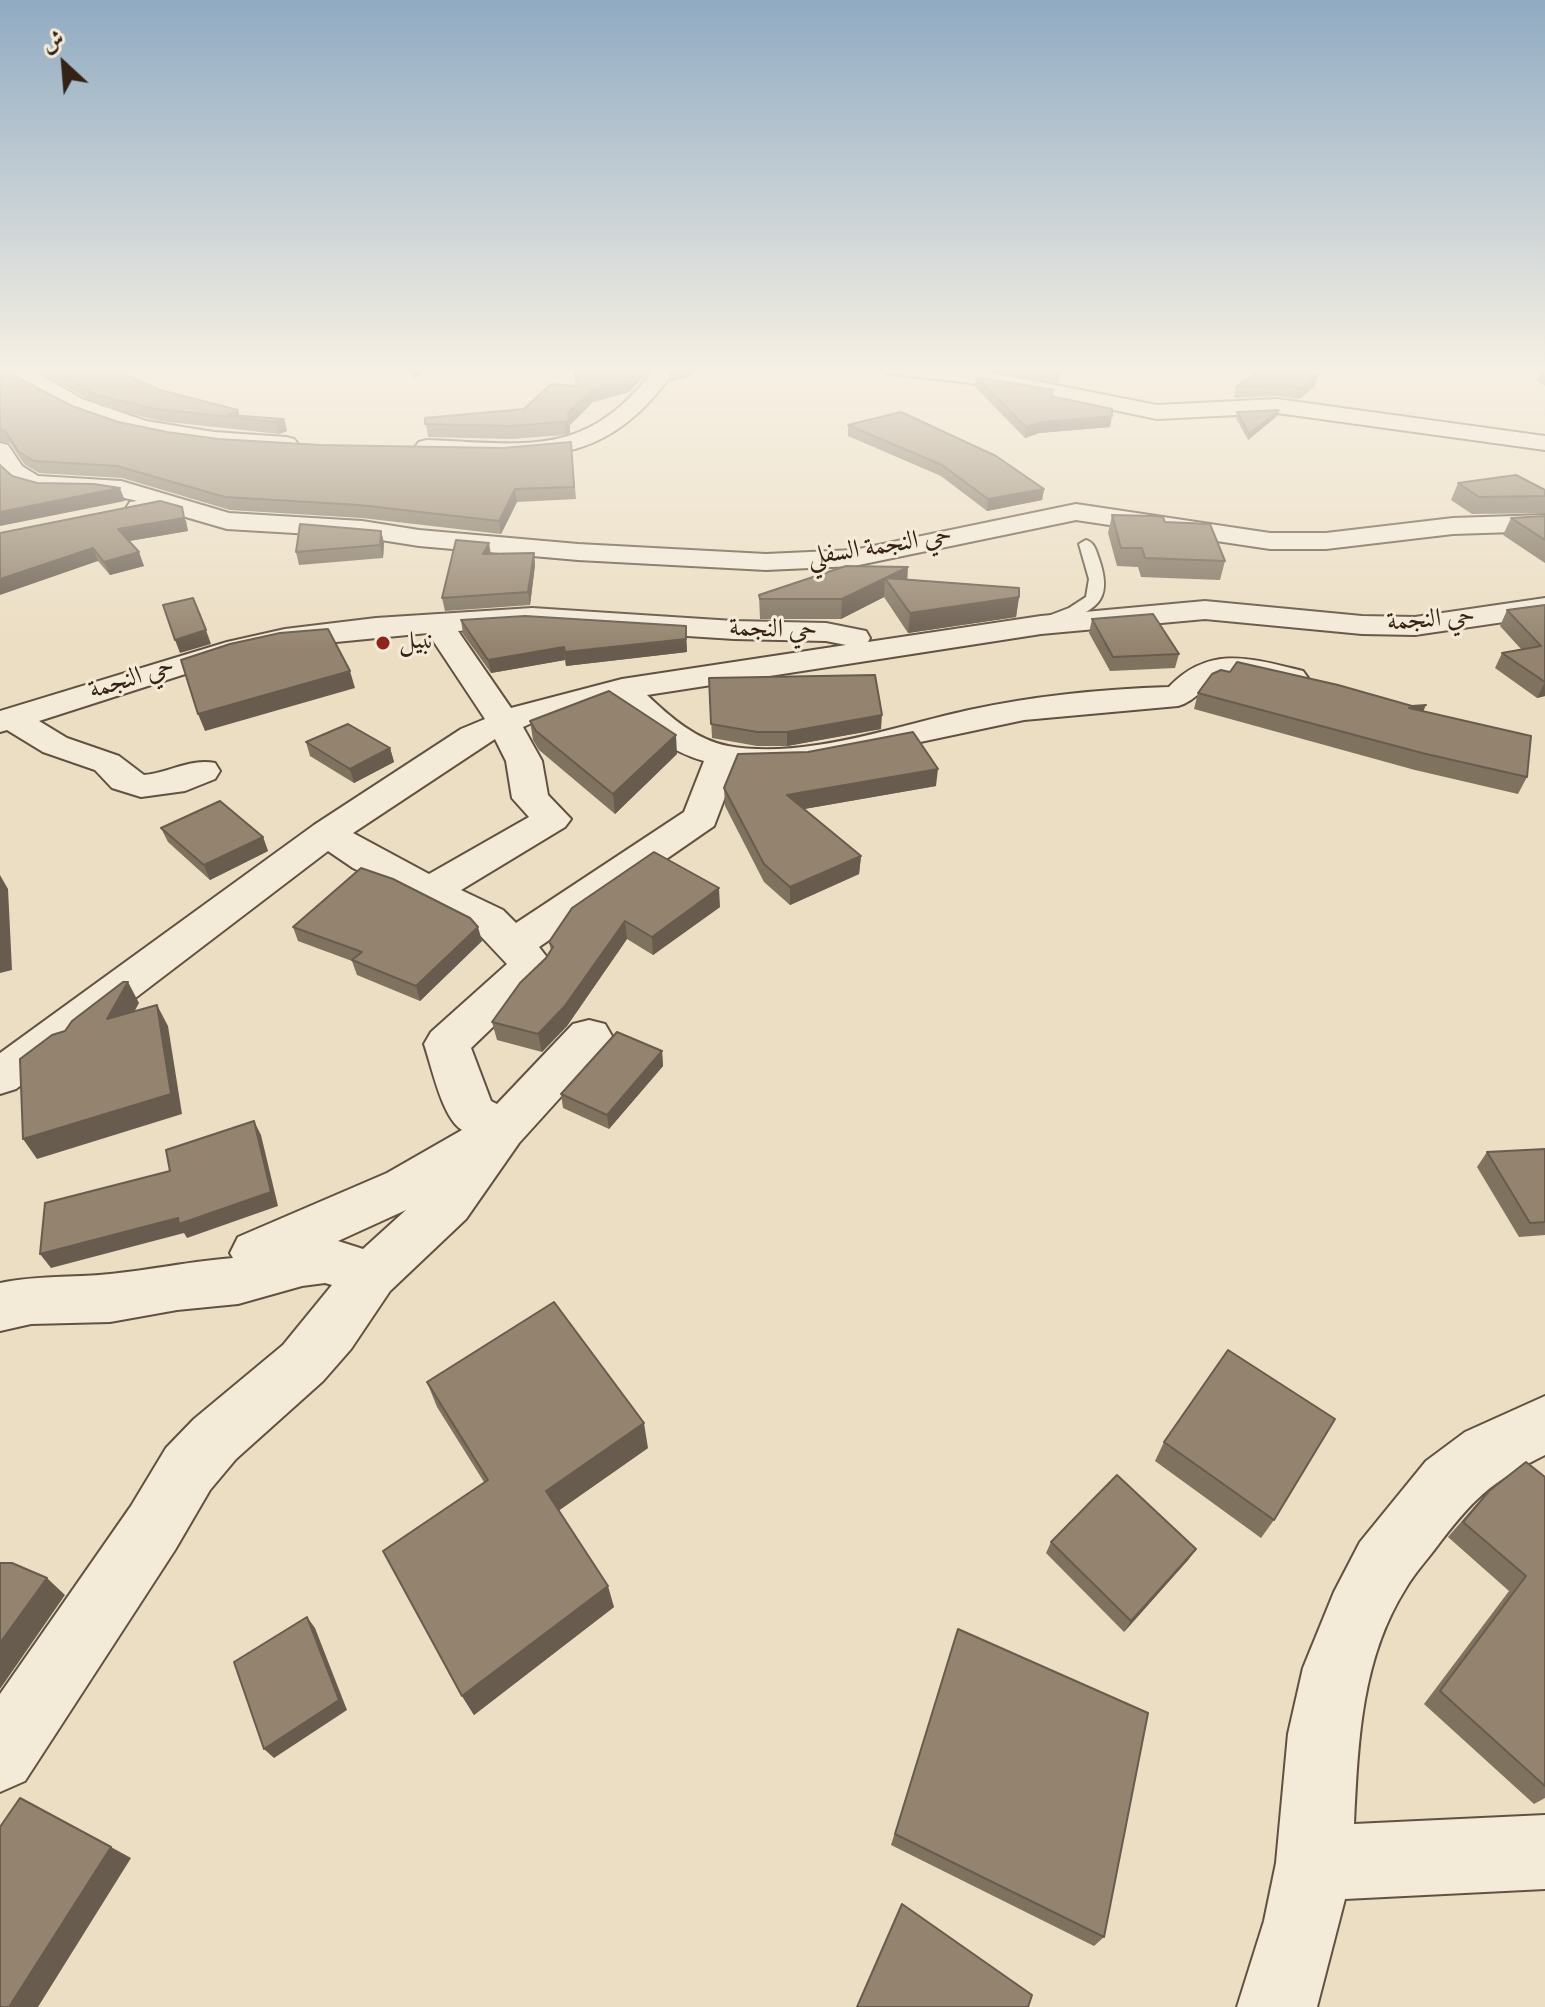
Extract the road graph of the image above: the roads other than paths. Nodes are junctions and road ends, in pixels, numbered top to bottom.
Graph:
1 (6, 461) edge
2 (29, 480) junction
3 (0, 490) edge
4 (166, 503) junction
5 (110, 514) edge
6 (1545, 523) edge
7 (1086, 544) dead end
8 (1545, 607) edge
9 (437, 623) junction
10 (1041, 625) junction
11 (865, 652) junction
12 (1318, 684) edge
13 (622, 689) junction
14 (5, 720) edge
15 (503, 721) junction
16 (723, 756) junction
17 (202, 771) dead end
18 (327, 833) junction
19 (430, 891) junction
20 (513, 945) junction
21 (589, 1036) dead end
22 (0, 1077) edge
23 (502, 1130) junction
24 (371, 1275) junction
25 (177, 1286) junction
26 (0, 1307) edge
27 (1545, 1424) edge
28 (0, 1756) edge
29 (1545, 1852) edge
30 (1314, 1863) junction
31 (1277, 2007) edge

1 - 2 street
2 - 3 street
2 - 4 street, حي النجمة السفلي
4 - 5 street
4 - 6 street, حي النجمة السفلي
7 - 10 lane
8 - 10 street, حي النجمة
9 - 11 street, حي النجمة
9 - 14 street, حي النجمة
9 - 15 street
10 - 11 street, حي النجمة
11 - 13 street
12 - 16 street
13 - 15 street
13 - 16 street
14 - 17 street
15 - 18 street
15 - 19 street
16 - 20 street
18 - 19 street
18 - 22 street
19 - 20 street
20 - 23 street
21 - 23 street
23 - 24 street
23 - 25 street
24 - 25 street
24 - 28 street
25 - 26 street
27 - 30 street
29 - 30 street
30 - 31 street

